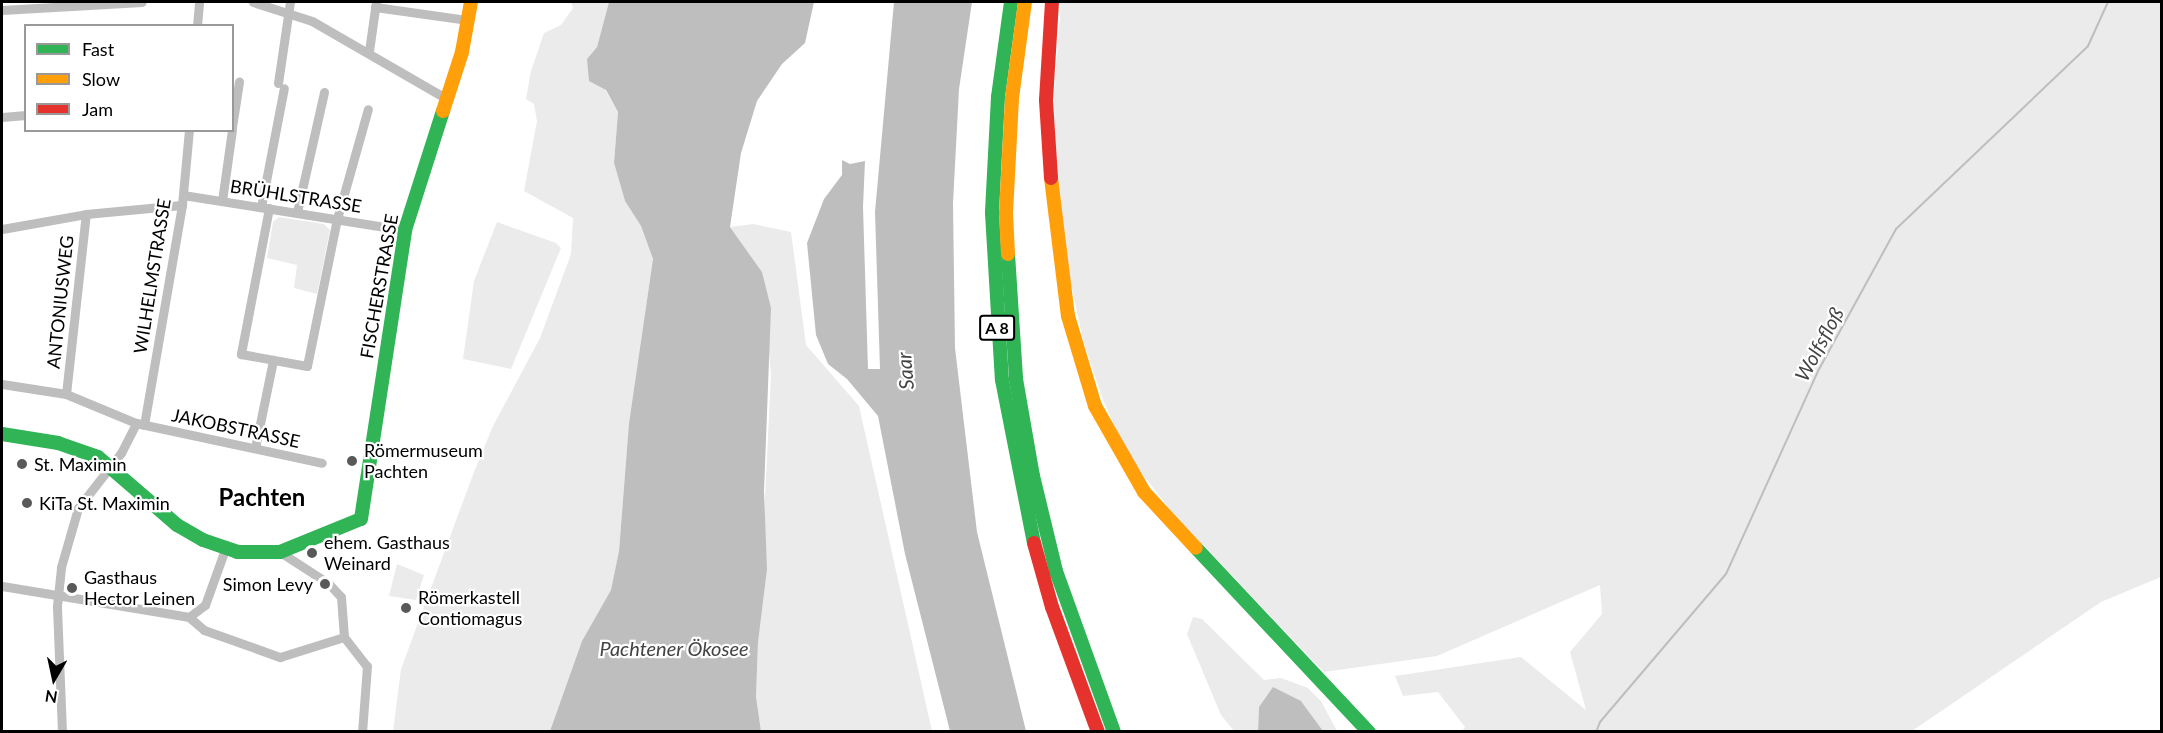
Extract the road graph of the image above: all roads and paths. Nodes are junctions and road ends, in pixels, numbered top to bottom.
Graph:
1 (142, 2) edge
2 (199, 2) edge
3 (253, 2) edge
4 (471, 2) edge
5 (1011, 2) edge
6 (1025, 2) edge
7 (1052, 2) edge
8 (71, 4) edge
9 (375, 4) edge
10 (290, 6) edge
11 (2, 10) edge
12 (468, 20) junction
13 (197, 24) edge
14 (369, 51) junction
15 (239, 82) dead end
16 (324, 92) dead end
17 (447, 99) junction
18 (368, 109) dead end
19 (24, 115) edge
20 (234, 116) edge
21 (2, 117) edge
22 (189, 132) edge
23 (232, 132) edge
24 (182, 200) junction
25 (222, 201) junction
26 (265, 207) junction
27 (297, 212) junction
28 (86, 214) junction
29 (337, 219) junction
30 (2, 229) edge
31 (405, 230) junction
32 (273, 360) junction
33 (2, 384) edge
34 (66, 394) junction
35 (140, 424) junction
36 (2, 434) edge
37 (255, 448) junction
38 (322, 463) dead end
39 (110, 467) junction
40 (225, 549) junction
41 (280, 552) junction
42 (2, 586) edge
43 (57, 595) junction
44 (189, 617) junction
45 (344, 637) junction
46 (1072, 644) junction
47 (62, 732) edge
48 (362, 732) edge
49 (1098, 732) edge
50 (1114, 732) edge
51 (1369, 732) edge

1 - 8 street
2 - 13 street
3 - 10 street
4 - 12 main road, FISCHERSTRASSE
5 - 46 main road, A 8
6 - 46 main road, A 8
7 - 51 main road
8 - 11 street
9 - 12 street
9 - 14 street
10 - 14 street
10 - 26 street
12 - 17 main road, FISCHERSTRASSE
14 - 17 street
15 - 20 street
16 - 27 street
17 - 31 main road, FISCHERSTRASSE
18 - 29 street
19 - 21 street
22 - 24 street, WILHELMSTRASSE
23 - 25 street
24 - 25 street, BRÜHLSTRASSE
24 - 28 street, BRÜHLSTRASSE
24 - 35 street, WILHELMSTRASSE
25 - 26 street, BRÜHLSTRASSE
26 - 27 street, BRÜHLSTRASSE
26 - 32 street
27 - 29 street, BRÜHLSTRASSE
28 - 30 street, BRÜHLSTRASSE
28 - 34 street, ANTONIUSWEG
29 - 31 street, BRÜHLSTRASSE
29 - 32 street
31 - 41 main road, FISCHERSTRASSE
32 - 37 street
33 - 34 street, JAKOBSTRASSE
34 - 35 street, JAKOBSTRASSE
35 - 37 street, JAKOBSTRASSE
35 - 39 street, WILHELMSTRASSE
36 - 39 main road
37 - 38 street, JAKOBSTRASSE
39 - 40 main road
39 - 43 street, WILHELMSTRASSE
40 - 41 main road
40 - 44 street
41 - 45 street
42 - 43 street
43 - 44 street
43 - 47 street, WILHELMSTRASSE
44 - 45 street
45 - 48 street
46 - 49 main road, A 8
46 - 50 main road, A 8

